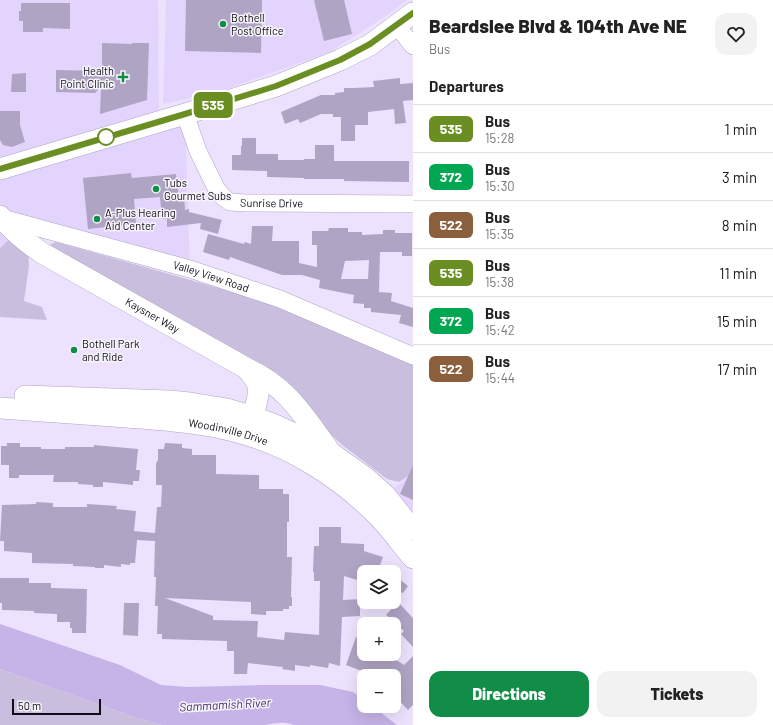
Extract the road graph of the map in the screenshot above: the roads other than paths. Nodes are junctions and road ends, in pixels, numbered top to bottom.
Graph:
1 (413, 13) edge
2 (397, 26) junction
3 (413, 46) edge
4 (185, 114) junction
5 (0, 169) edge
6 (413, 204) edge
7 (1, 217) edge
8 (413, 356) edge
9 (246, 368) junction
10 (0, 395) edge
11 (0, 408) edge
12 (251, 416) junction
13 (235, 431) junction
14 (331, 453) junction
15 (413, 530) edge
16 (413, 558) edge

1 - 2 main road
2 - 3 street
2 - 4 main road
4 - 5 main road
4 - 6 street, Sunrise Drive
7 - 8 street, Valley View Road
7 - 9 main road, Kaysner Way
9 - 12 main road, Kaysner Way
9 - 14 main road
10 - 12 main road, Woodinville Drive
11 - 13 main road, Woodinville Drive
12 - 13 main road, Kaysner Way
12 - 14 main road, Woodinville Drive
13 - 16 main road, Woodinville Drive
14 - 15 main road, Woodinville Drive

